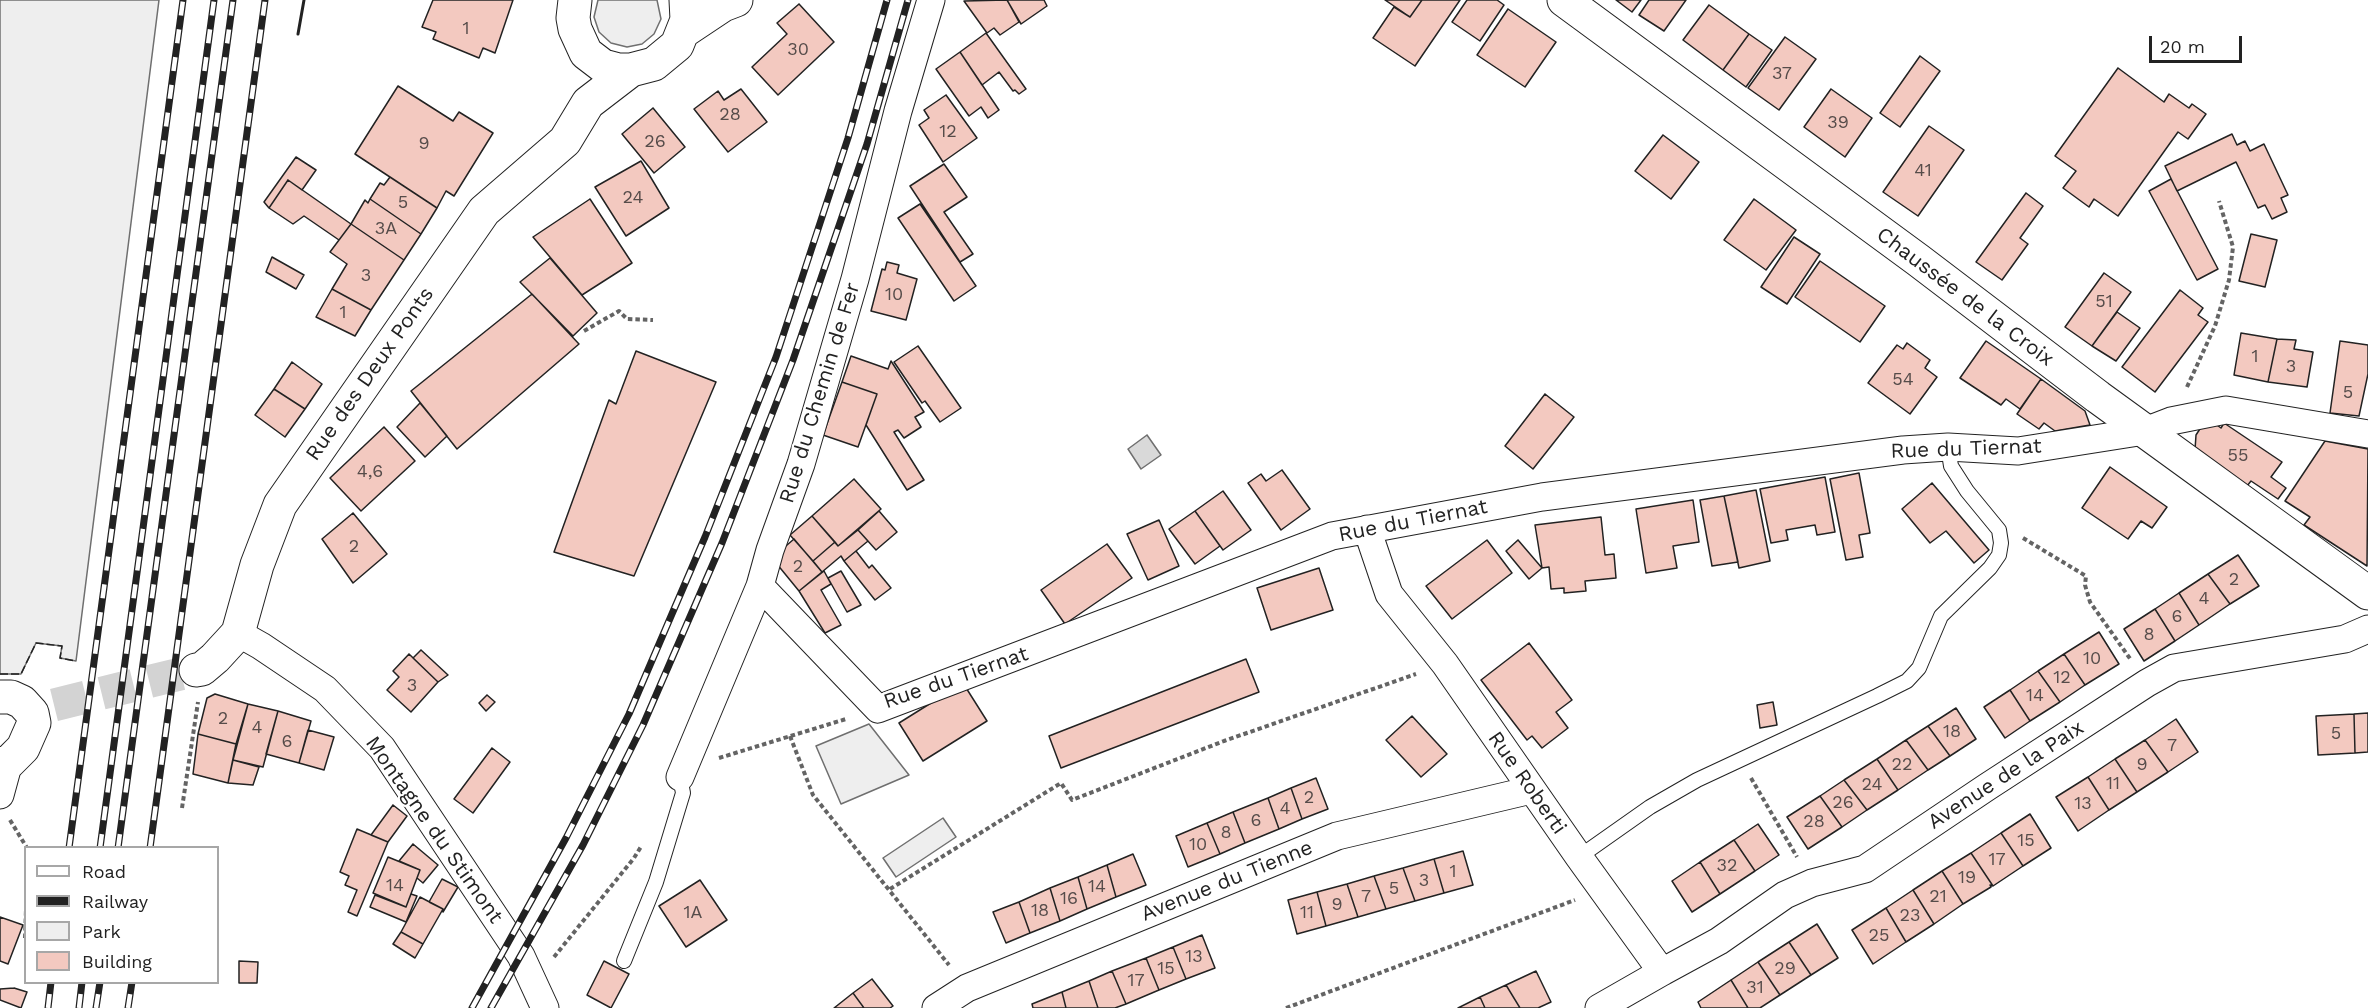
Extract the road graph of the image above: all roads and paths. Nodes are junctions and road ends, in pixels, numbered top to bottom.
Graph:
1 (575, 0) edge
2 (931, 0) edge
3 (1564, 0) edge
4 (722, 2) edge
5 (685, 16) edge
6 (586, 53) junction
7 (631, 70) junction
8 (588, 103) junction
9 (2219, 201) dead end
10 (653, 320) dead end
11 (584, 331) dead end
12 (2158, 426) junction
13 (2368, 434) edge
14 (1947, 447) junction
15 (1367, 529) junction
16 (1999, 530) junction
17 (760, 586) junction
18 (2368, 593) edge
19 (2368, 629) edge
20 (238, 633) junction
21 (1445, 664) junction
22 (199, 669) joint
23 (2147, 683) junction
24 (27, 708) edge
25 (878, 709) junction
26 (790, 736) junction
27 (1740, 760) junction
28 (5, 763) edge
29 (682, 773) junction
30 (1531, 790) junction
31 (3, 804) edge
32 (182, 808) dead end
33 (645, 840) dead end
34 (26, 846) edge
35 (1579, 857) junction
36 (1812, 883) junction
37 (890, 889) junction
38 (1603, 889) junction
39 (624, 961) dead end
40 (1662, 972) junction
41 (967, 988) junction
42 (540, 998) edge
43 (1603, 1007) edge
44 (936, 1008) edge
45 (1286, 1008) edge

1 - 6 main road
2 - 17 street, Rue du Chemin de Fer
3 - 12 main road, Chaussée de la Croix
4 - 5 main road, Rue des Deux Ponts
5 - 7 main road, Rue des Deux Ponts
6 - 7 main road, Rue des Deux Ponts
6 - 8 main road
7 - 8 main road, Rue des Deux Ponts
8 - 20 main road, Rue des Deux Ponts
9 - 12 path
10 - 11 path
12 - 13 street, Rue du Tiernat
12 - 14 street, Rue du Tiernat
12 - 18 main road, Chaussée de la Croix
14 - 15 street, Rue du Tiernat
14 - 16 lane
15 - 21 street, Rue Roberti
15 - 25 street, Rue du Tiernat
16 - 23 path
16 - 27 lane
17 - 25 street, Rue du Tiernat
17 - 29 street, Rue du Chemin de Fer
19 - 23 street, Avenue de la Paix
20 - 22 main road, Rue des Deux Ponts
20 - 42 street, Montagne du Stimont
21 - 30 street, Rue Roberti
21 - 37 path
22 - 32 path
23 - 36 street, Avenue de la Paix
24 - 28 main road
25 - 26 path
26 - 29 path
26 - 37 path
27 - 35 lane
27 - 36 path
28 - 31 street
29 - 39 lane
30 - 35 street, Rue Roberti
30 - 41 street, Avenue du Tienne
31 - 34 path
33 - 42 path
35 - 38 street, Rue Roberti
36 - 40 street, Avenue de la Paix
37 - 41 path
38 - 40 street, Rue Roberti
38 - 45 path
40 - 43 street
41 - 44 street, Avenue du Tienne

